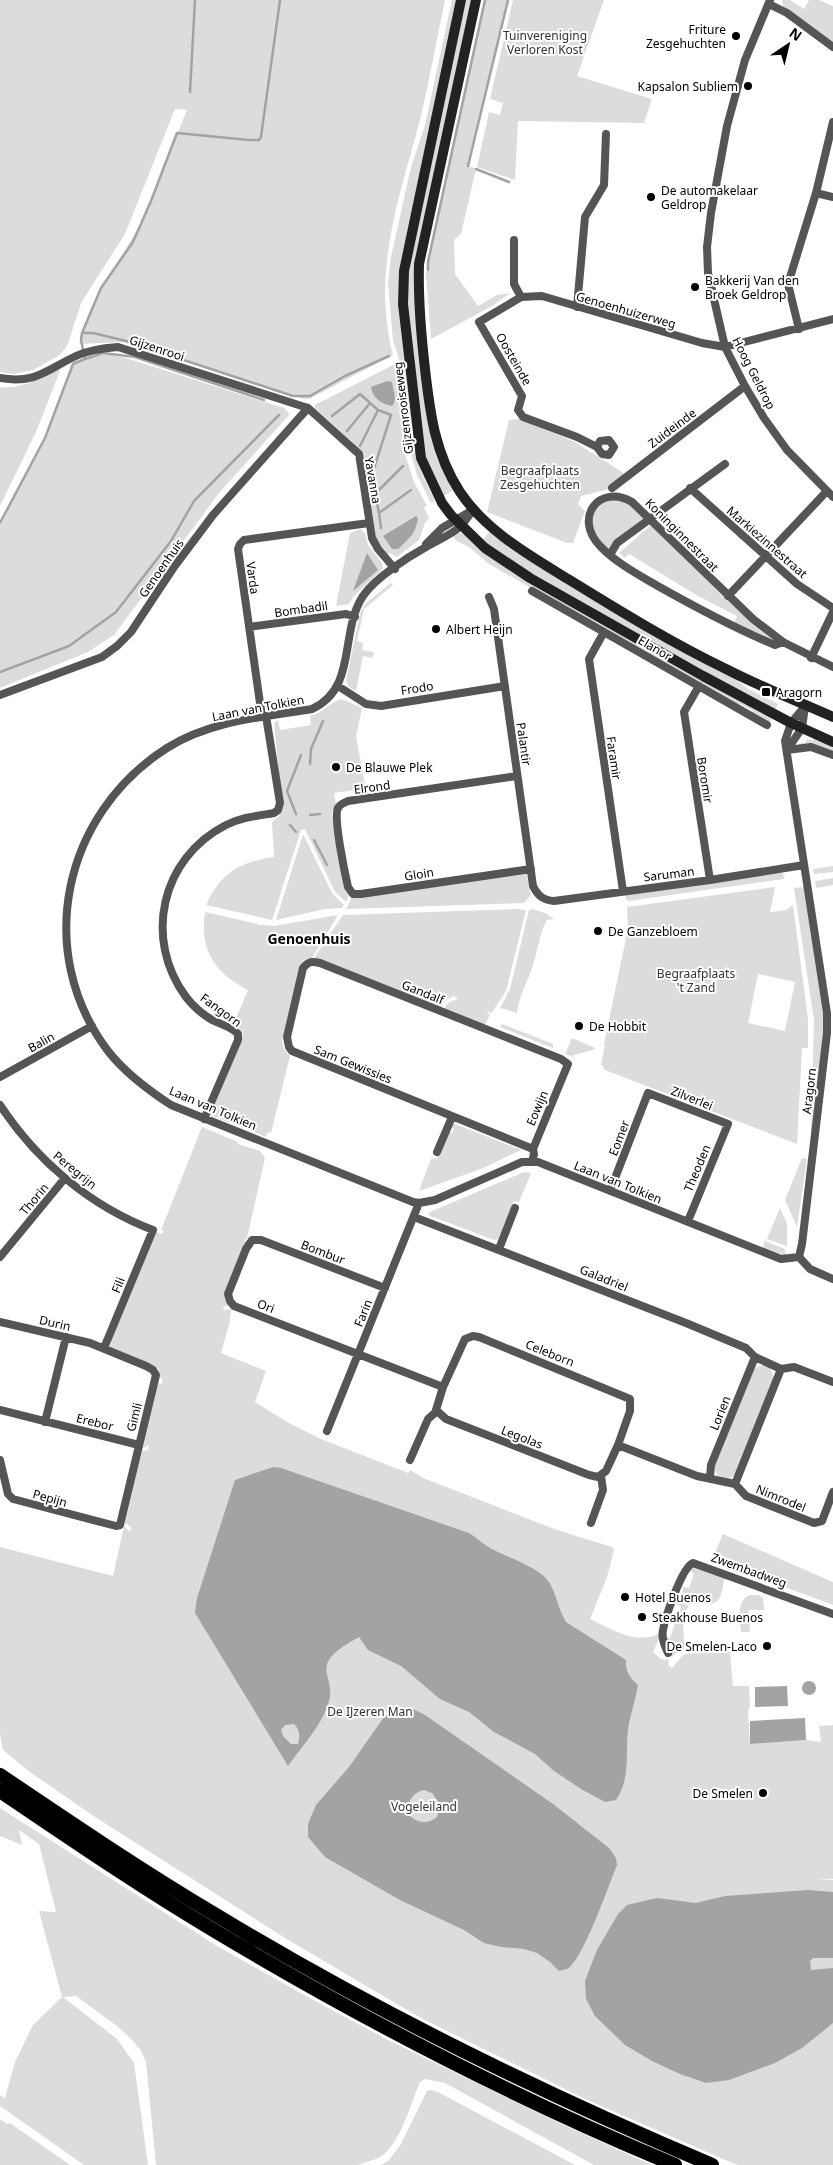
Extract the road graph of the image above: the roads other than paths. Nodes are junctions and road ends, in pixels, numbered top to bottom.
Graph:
1 (461, 0) edge
2 (476, 0) edge
3 (769, 2) edge
4 (833, 47) edge
5 (833, 122) edge
6 (606, 134) dead end
7 (816, 193) junction
8 (833, 197) edge
9 (514, 240) dead end
10 (521, 297) junction
11 (576, 307) junction
12 (833, 319) edge
13 (799, 329) junction
14 (725, 347) junction
15 (0, 378) edge
16 (745, 386) junction
17 (308, 408) junction
18 (597, 447) dead end
19 (725, 464) dead end
20 (612, 488) dead end
21 (690, 488) junction
22 (830, 494) edge
23 (474, 509) junction
24 (650, 519) junction
25 (458, 522) junction
26 (369, 523) junction
27 (610, 555) junction
28 (764, 556) junction
29 (395, 568) junction
30 (532, 591) dead end
31 (728, 596) junction
32 (489, 597) dead end
33 (833, 608) edge
34 (833, 612) edge
35 (355, 616) junction
36 (249, 627) junction
37 (604, 632) junction
38 (783, 642) junction
39 (811, 658) junction
40 (833, 667) edge
41 (338, 686) junction
42 (504, 686) junction
43 (699, 686) junction
44 (0, 695) edge
45 (805, 706) junction
46 (264, 717) junction
47 (833, 717) edge
48 (791, 723) junction
49 (767, 726) dead end
50 (802, 728) junction
51 (833, 742) edge
52 (787, 750) junction
53 (833, 755) edge
54 (517, 776) junction
55 (342, 854) joint
56 (804, 865) junction
57 (531, 869) junction
58 (710, 880) junction
59 (623, 891) junction
60 (537, 895) joint
61 (295, 1003) joint
62 (92, 1026) junction
63 (830, 1033) edge
64 (568, 1064) joint
65 (0, 1077) edge
66 (648, 1092) joint
67 (0, 1105) edge
68 (452, 1117) junction
69 (204, 1119) junction
70 (728, 1124) joint
71 (533, 1149) junction
72 (437, 1152) dead end
73 (532, 1162) junction
74 (66, 1178) junction
75 (610, 1191) junction
76 (419, 1203) junction
77 (515, 1208) dead end
78 (414, 1217) junction
79 (688, 1221) junction
80 (153, 1230) joint
81 (252, 1240) joint
82 (499, 1249) junction
83 (799, 1257) junction
84 (0, 1258) edge
85 (833, 1279) edge
86 (385, 1288) junction
87 (0, 1322) edge
88 (66, 1337) junction
89 (104, 1348) junction
90 (358, 1354) junction
91 (755, 1357) junction
92 (781, 1369) junction
93 (833, 1382) edge
94 (443, 1387) junction
95 (0, 1410) edge
96 (437, 1411) junction
97 (45, 1422) junction
98 (327, 1431) dead end
99 (139, 1445) junction
100 (618, 1445) junction
101 (0, 1460) edge
102 (410, 1460) dead end
103 (601, 1476) junction
104 (710, 1477) junction
105 (735, 1484) junction
106 (833, 1492) edge
107 (122, 1523) joint
108 (591, 1523) dead end
109 (833, 1614) edge
110 (668, 1653) dead end
111 (0, 1775) edge
112 (0, 1791) edge
113 (675, 2165) edge
114 (712, 2165) edge

1 - 25 main road, Gijzenrooiseweg
2 - 23 main road
3 - 4 street
3 - 14 street, Hoog Geldrop
5 - 7 street
6 - 11 street
7 - 8 street
7 - 13 street
9 - 10 street
10 - 11 street, Genoenhuizerweg
10 - 18 street, Oosteinde
11 - 14 street, Genoenhuizerweg
12 - 13 street
13 - 14 street
14 - 16 street, Hoog Geldrop
15 - 17 street, Gijzenrooi
16 - 20 street, Zuideinde
16 - 22 street, Hoog Geldrop
17 - 26 street, Yavanna
17 - 44 street, Genoenhuis
19 - 21 street
21 - 24 street
21 - 28 street, Markiezinnestraat
22 - 28 street
23 - 25 street
23 - 45 main road
24 - 27 street
24 - 27 street, Koninginnestraat
24 - 31 street, Koninginnestraat
25 - 29 street
25 - 48 main road, Gijzenrooiseweg
26 - 29 street, Yavanna
26 - 36 street, Varda
27 - 38 street, Koninginnestraat
28 - 31 street
28 - 33 street, Markiezinnestraat
29 - 35 street
30 - 37 street, Elanor
31 - 38 street, Koninginnestraat
32 - 42 street, Palantir
34 - 39 street
35 - 36 street, Bombadil
35 - 41 street
36 - 46 street, Varda
37 - 43 street, Elanor
37 - 59 street, Faramir
38 - 39 street, Koninginnestraat
39 - 40 street, Koninginnestraat
41 - 42 street, Frodo
41 - 46 street, Laan van Tolkien
42 - 54 street, Palantir
43 - 49 street, Elanor
43 - 58 street, Boromir
45 - 47 main road
45 - 48 street, Aragorn
45 - 50 street
46 - 62 street, Laan van Tolkien
46 - 69 street, Fangorn
48 - 50 main road, Gijzenrooiseweg
48 - 52 street, Aragorn
50 - 51 main road, Gijzenrooiseweg
50 - 52 street
52 - 53 street
52 - 56 street, Aragorn
54 - 55 street, Elrond
54 - 57 street, Palantir
55 - 57 street, Gloin
56 - 58 street, Saruman
56 - 63 street, Aragorn
57 - 60 street, Palantir
58 - 59 street, Saruman
59 - 60 street, Saruman
61 - 64 street, Gandalf
61 - 68 street, Sam Gewissies
62 - 65 street, Balin
62 - 69 street, Laan van Tolkien
63 - 83 street, Aragorn
64 - 71 street, Eowijn
66 - 70 street, Zilverlei
66 - 75 street, Eomer
67 - 74 street, Peregrijn
68 - 71 street, Sam Gewissies
68 - 72 street
69 - 76 street, Laan van Tolkien
70 - 79 street, Theoden
71 - 73 street, Eowijn
73 - 75 street, Laan van Tolkien
73 - 76 street
74 - 80 street, Peregrijn
74 - 84 street, Thorin
75 - 79 street, Laan van Tolkien
76 - 78 street, Farin
77 - 82 street
78 - 82 street, Galadriel
78 - 86 street, Farin
79 - 83 street, Laan van Tolkien
80 - 89 street, Fili
81 - 86 street, Bombur
81 - 90 street, Ori
82 - 91 street, Galadriel
83 - 85 street
86 - 90 street, Farin
87 - 88 street, Durin
88 - 89 street, Durin
88 - 97 street
89 - 99 street, Gimli
90 - 94 street
90 - 98 street, Farin
91 - 92 street, Galadriel
91 - 104 street, Lorien
92 - 93 street, Galadriel
92 - 105 street
94 - 96 street
94 - 100 street, Celeborn
95 - 97 street, Erebor
96 - 102 street
96 - 103 street, Legolas
97 - 99 street, Erebor
99 - 107 street, Gimli
100 - 103 street
100 - 104 street
101 - 107 street, Pepijn
103 - 108 street
104 - 105 street
105 - 106 street, Nimrodel
109 - 110 street, Zwembadweg
111 - 114 highway
112 - 113 highway

